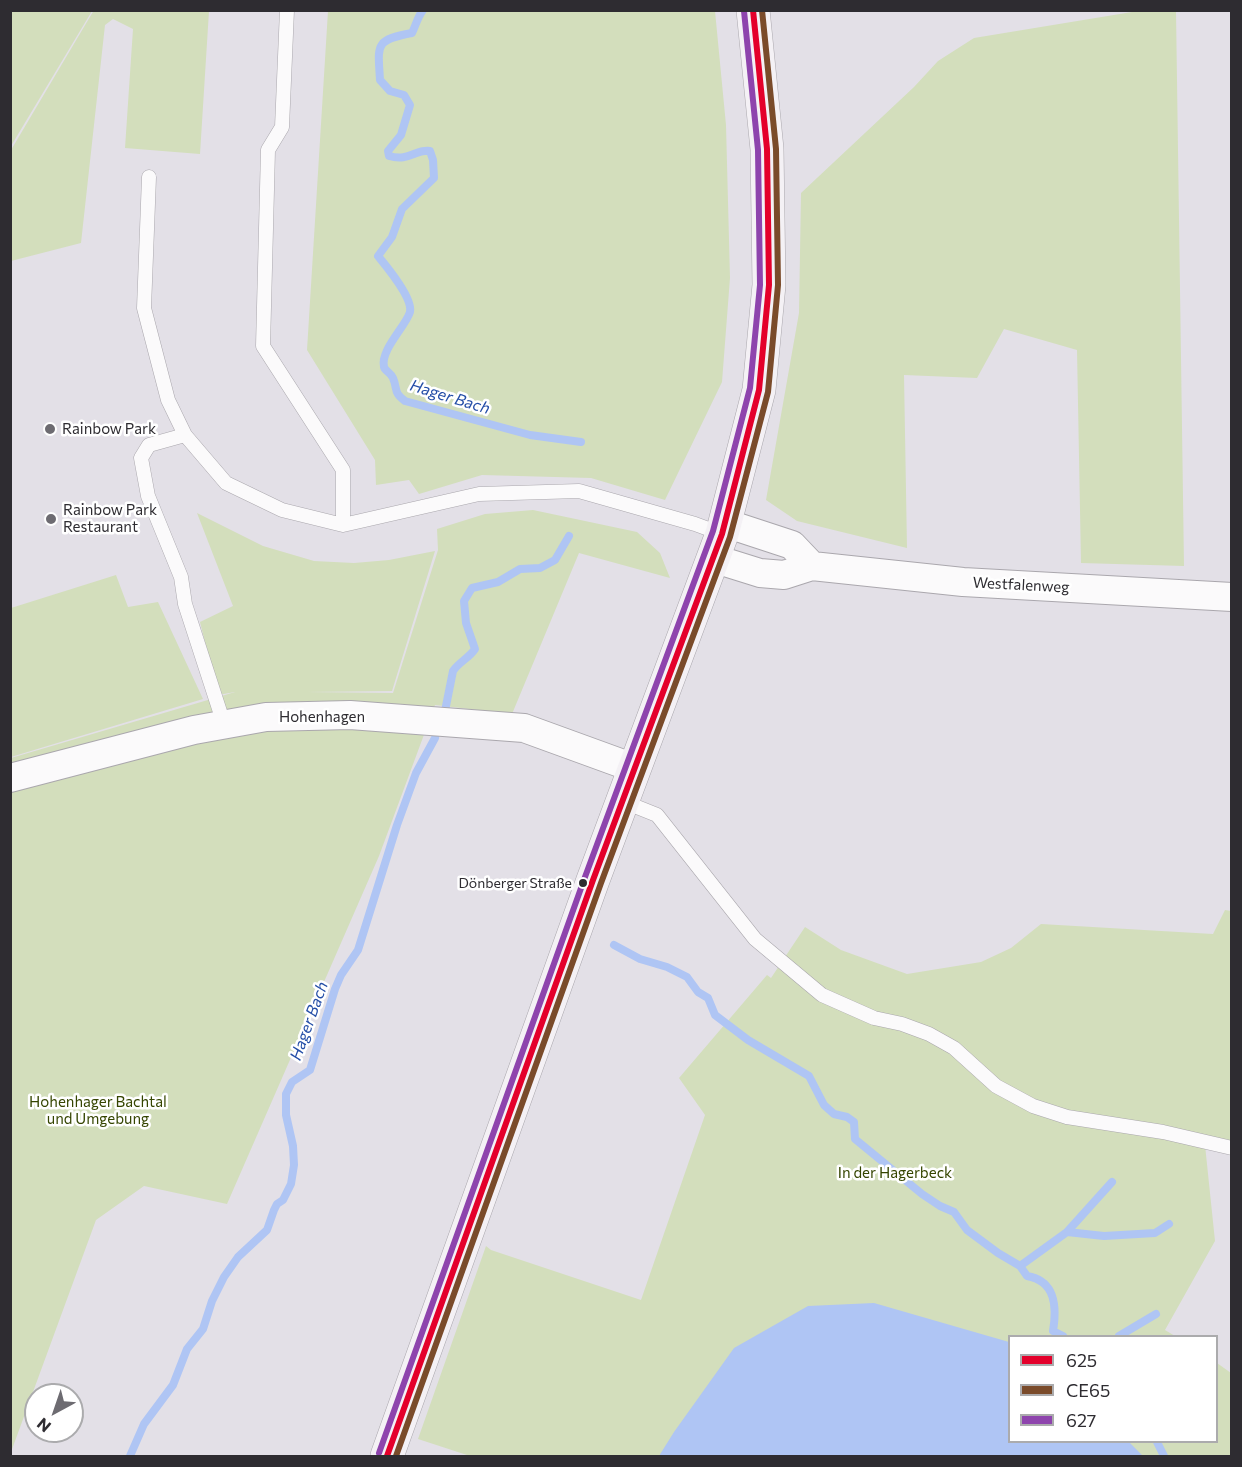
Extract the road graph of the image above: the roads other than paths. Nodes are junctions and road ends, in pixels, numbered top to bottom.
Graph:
1 (287, 10) edge
2 (753, 10) edge
3 (148, 177) dead end
4 (185, 435) junction
5 (343, 525) junction
6 (720, 538) junction
7 (1232, 597) edge
8 (224, 724) junction
9 (634, 768) junction
10 (10, 778) edge
11 (622, 801) junction
12 (1232, 1148) edge
13 (387, 1456) edge

1 - 5 lane
2 - 6 street
3 - 4 lane
4 - 5 lane
4 - 8 lane
5 - 6 lane
6 - 7 street, Westfalenweg
6 - 9 street
8 - 9 street, Hohenhagen
8 - 10 street, Hohenhagen
9 - 11 street
11 - 12 lane
11 - 13 street

